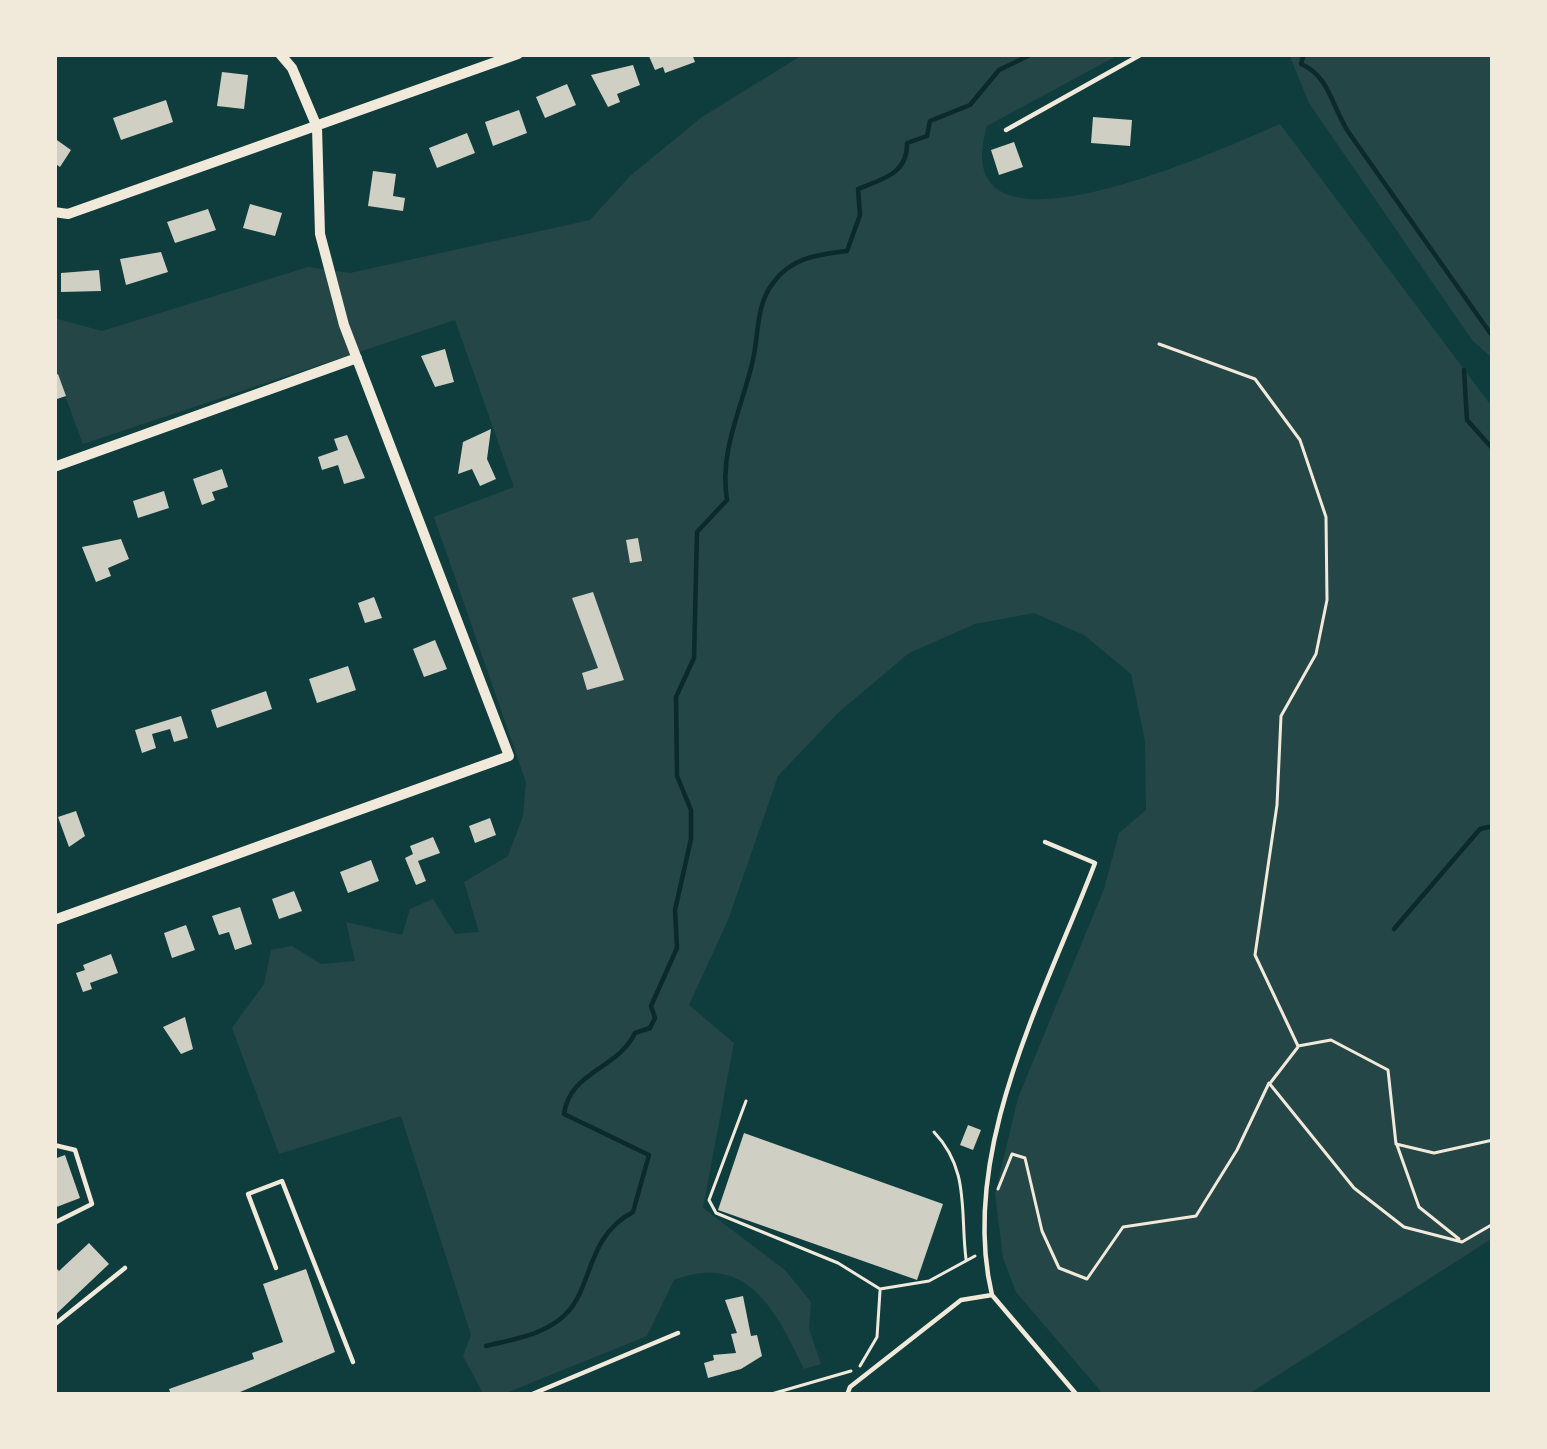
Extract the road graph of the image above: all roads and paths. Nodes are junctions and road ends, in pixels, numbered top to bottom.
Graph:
1 (280, 54) edge
2 (1142, 54) edge
3 (511, 55) edge
4 (317, 127) junction
5 (1006, 130) dead end
6 (54, 212) edge
7 (1160, 344) dead end
8 (357, 358) junction
9 (54, 467) edge
10 (1045, 842) dead end
11 (54, 920) edge
12 (1298, 1046) junction
13 (1270, 1083) junction
14 (746, 1101) dead end
15 (934, 1132) dead end
16 (1493, 1140) edge
17 (54, 1144) edge
18 (1396, 1144) junction
19 (995, 1194) dead end
20 (54, 1222) edge
21 (1493, 1224) edge
22 (1462, 1242) junction
23 (985, 1251) junction
24 (966, 1261) junction
25 (125, 1268) dead end
26 (276, 1268) dead end
27 (880, 1289) junction
28 (992, 1295) junction
29 (54, 1325) edge
30 (678, 1333) dead end
31 (353, 1362) dead end
32 (859, 1369) junction
33 (850, 1387) junction
34 (530, 1395) edge
35 (768, 1395) edge
36 (847, 1395) edge
37 (1077, 1395) edge

1 - 4 street
2 - 5 lane
3 - 4 street
4 - 6 street
4 - 8 street
7 - 12 path
8 - 9 street
8 - 11 street
10 - 23 lane
12 - 13 path
12 - 18 path
13 - 19 path
13 - 22 path
14 - 27 path
15 - 24 path
16 - 18 path
17 - 20 lane
18 - 22 path
21 - 22 path
23 - 24 path
23 - 28 lane
24 - 27 path
25 - 29 lane
26 - 31 lane
27 - 32 path
28 - 33 lane
28 - 37 lane
30 - 34 lane
32 - 33 path
32 - 35 path
33 - 36 lane

